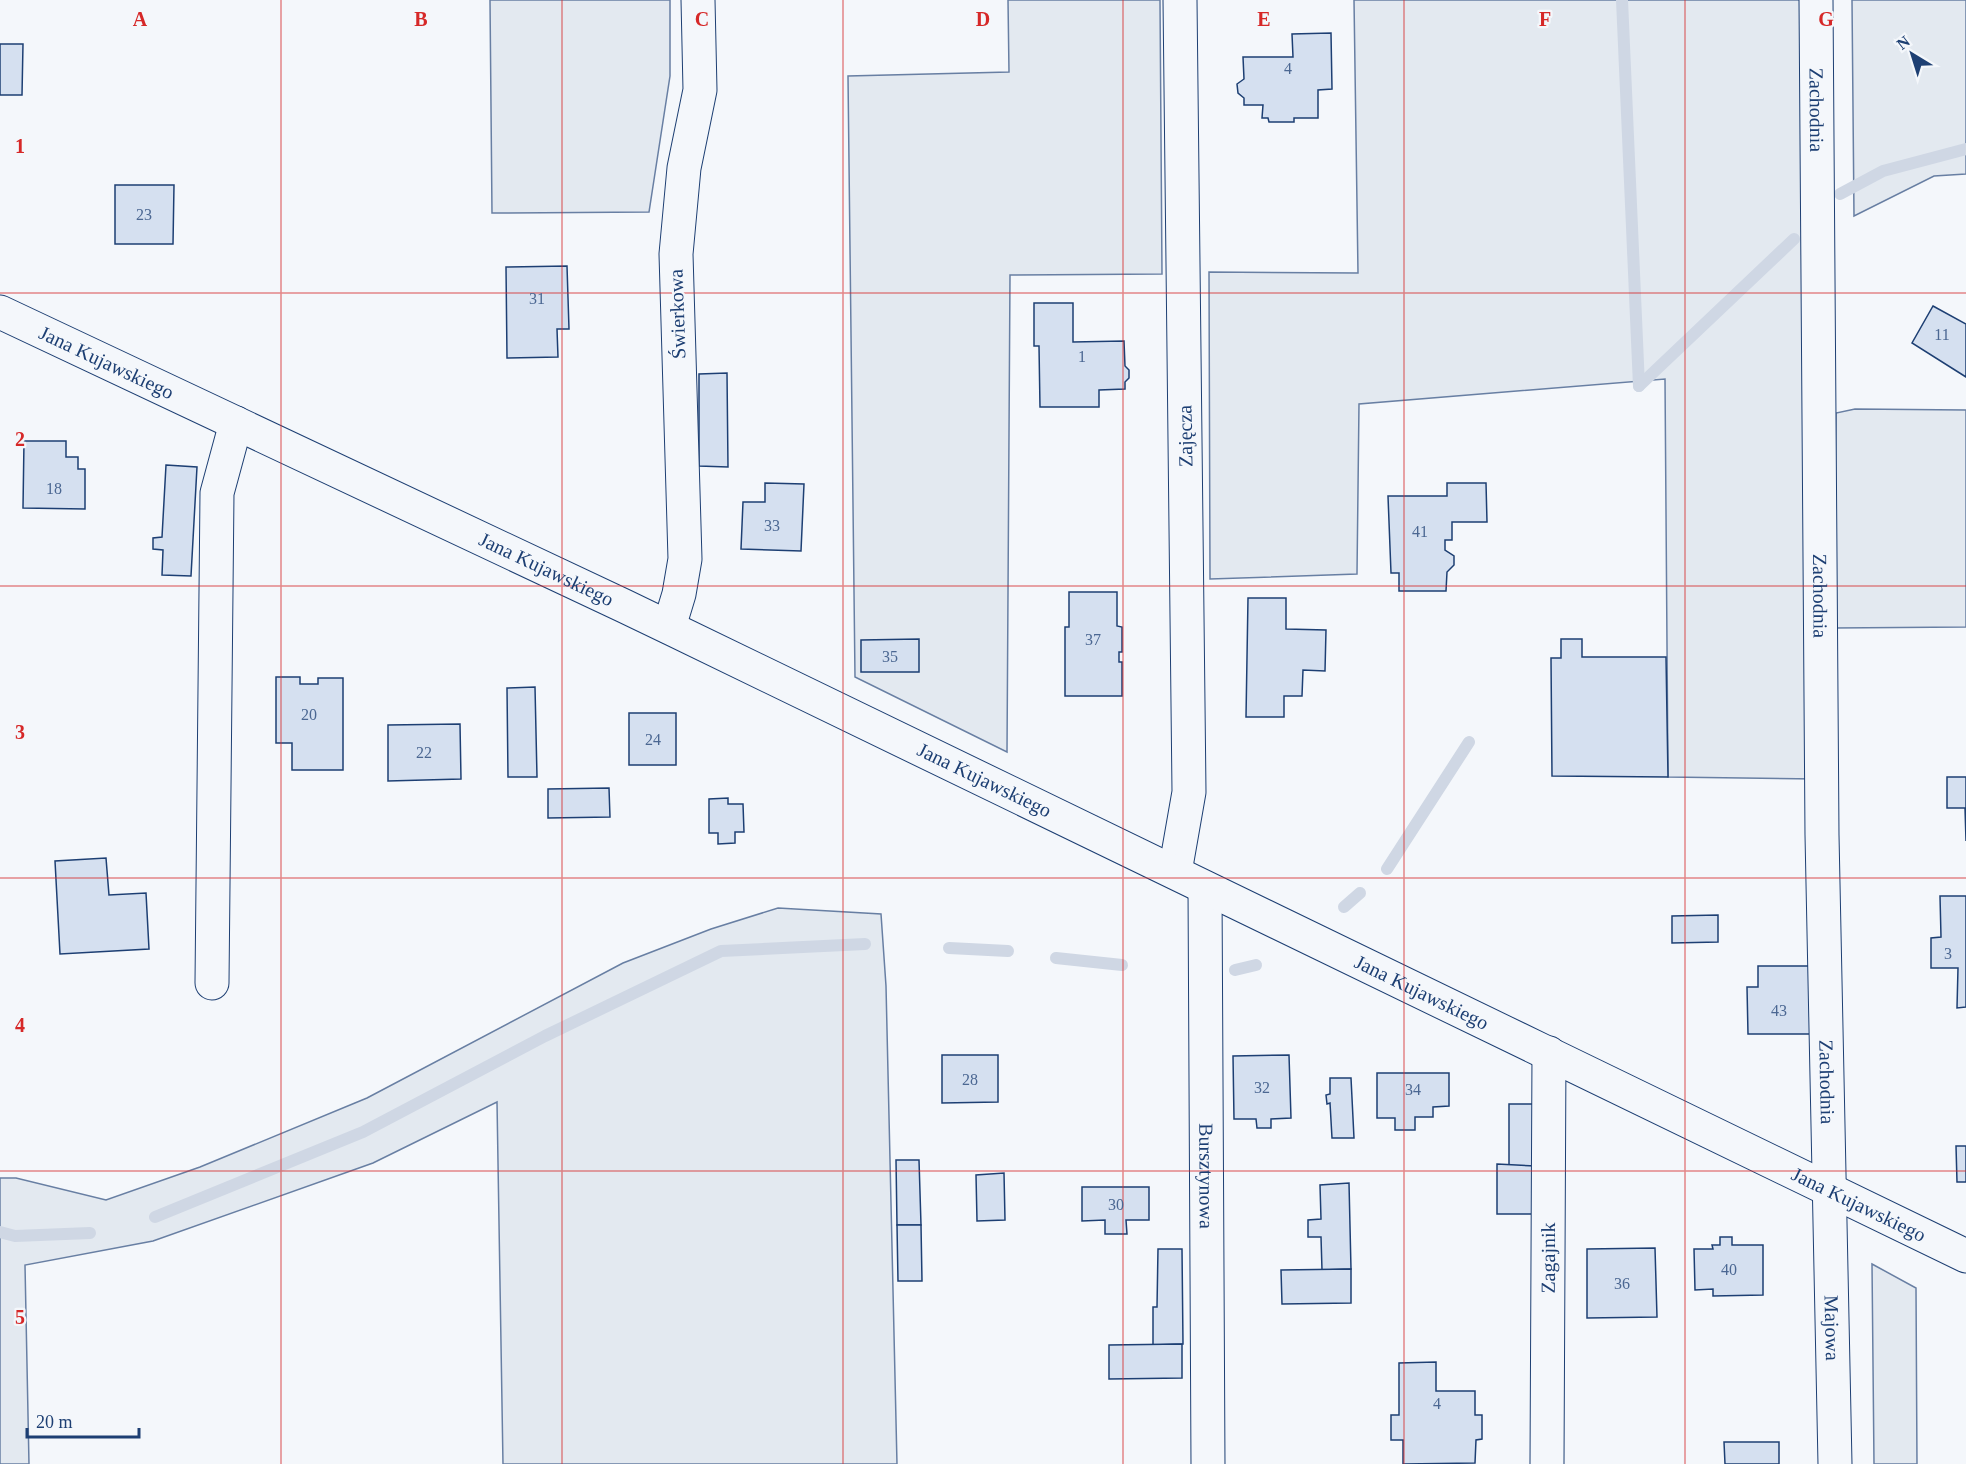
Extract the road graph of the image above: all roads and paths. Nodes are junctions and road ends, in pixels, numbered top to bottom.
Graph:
1 (698, 0) edge
2 (1180, 0) edge
3 (1816, 0) edge
4 (0, 312) edge
5 (236, 423) junction
6 (669, 627) junction
7 (1175, 872) junction
8 (1205, 888) junction
9 (212, 983) dead end
10 (1549, 1053) junction
11 (1830, 1190) junction
12 (1966, 1256) edge
13 (1208, 1464) edge
14 (1547, 1464) edge
15 (1835, 1464) edge

1 - 6 street, Świerkowa
2 - 7 street, Zajęcza
3 - 11 street, Zachodnia
4 - 5 street, Jana Kujawskiego
5 - 6 street, Jana Kujawskiego
5 - 9 street
6 - 7 street, Jana Kujawskiego
7 - 8 street, Jana Kujawskiego
8 - 10 street, Jana Kujawskiego
8 - 13 street, Bursztynowa
10 - 11 street, Jana Kujawskiego
10 - 14 street, Zagajnik
11 - 12 street, Jana Kujawskiego
11 - 15 street, Majowa

